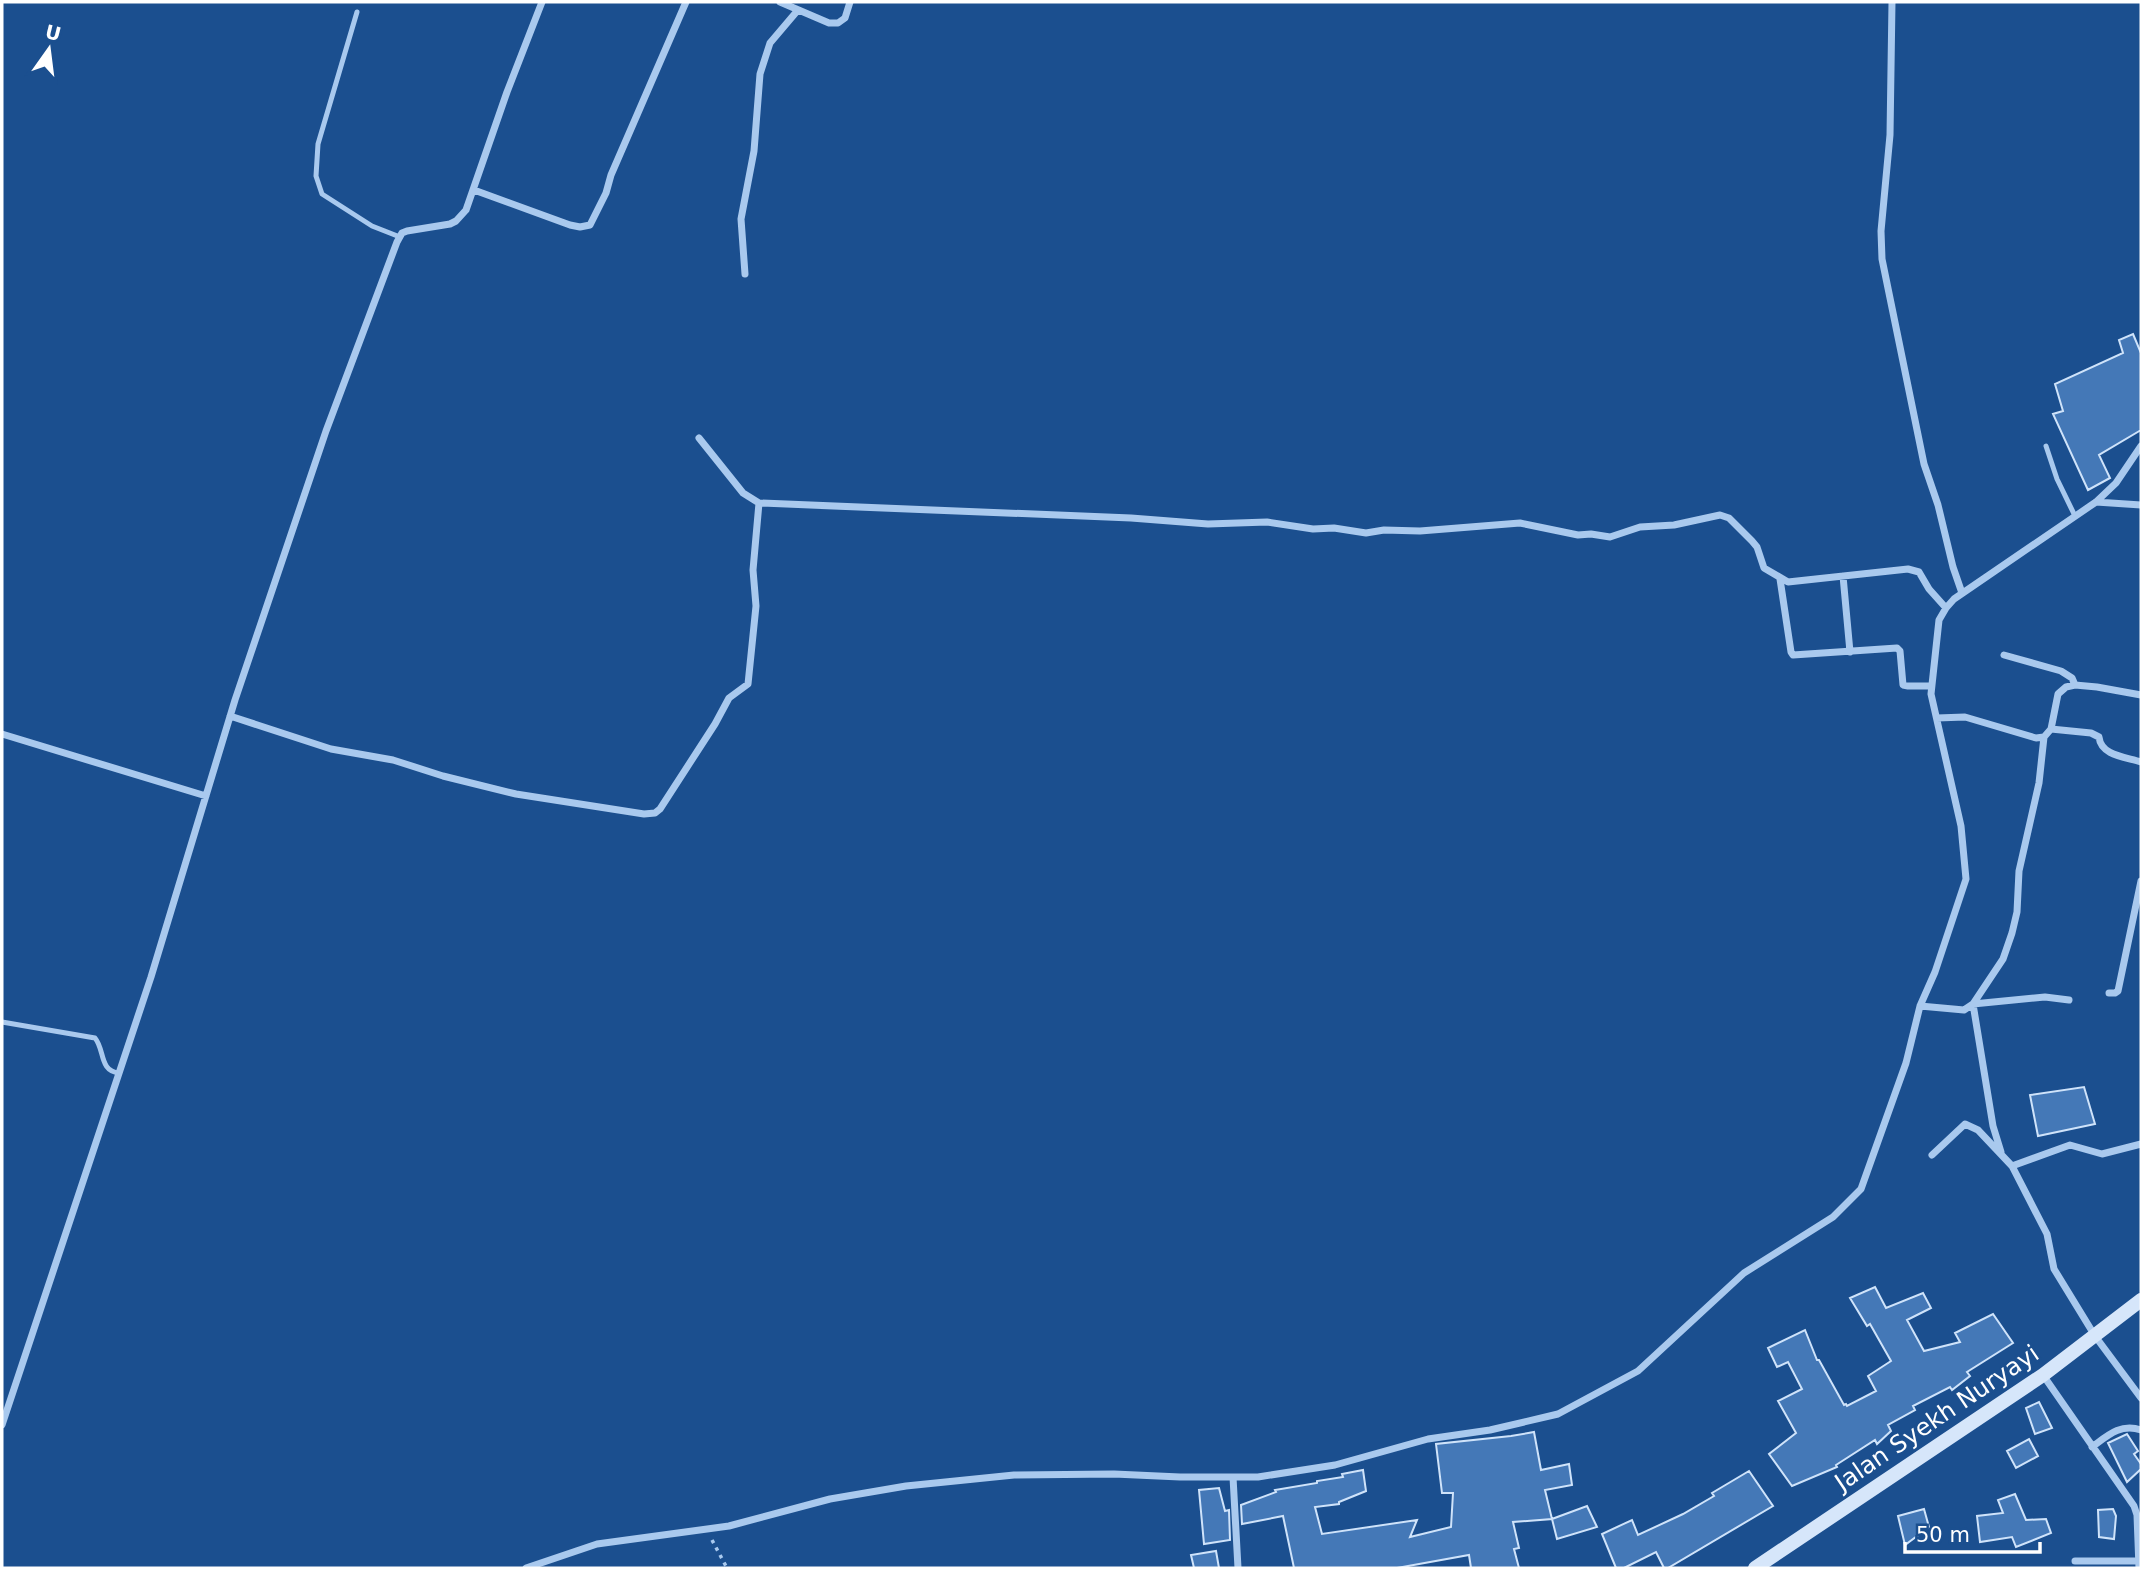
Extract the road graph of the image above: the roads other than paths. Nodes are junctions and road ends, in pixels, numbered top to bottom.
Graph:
1 (542, 2) edge
2 (686, 2) edge
3 (780, 2) edge
4 (850, 2) edge
5 (1892, 2) edge
6 (798, 9) junction
7 (357, 12) dead end
8 (474, 190) junction
9 (400, 236) junction
10 (745, 274) dead end
11 (699, 438) dead end
12 (2046, 446) dead end
13 (2141, 446) edge
14 (2096, 502) junction
15 (759, 503) junction
16 (2141, 505) edge
17 (2075, 516) junction
18 (1843, 576) junction
19 (1780, 579) junction
20 (1962, 593) junction
21 (1945, 608) junction
22 (1850, 652) junction
23 (2004, 655) dead end
24 (2075, 685) junction
25 (1931, 686) junction
26 (2141, 695) edge
27 (230, 716) junction
28 (1937, 718) junction
29 (2051, 729) junction
30 (2, 734) edge
31 (2044, 737) junction
32 (2141, 762) edge
33 (206, 796) junction
34 (2141, 881) edge
35 (2109, 993) dead end
36 (2069, 1000) dead end
37 (1973, 1004) junction
38 (1922, 1006) junction
39 (2, 1022) edge
40 (119, 1073) junction
41 (2141, 1144) edge
42 (2001, 1152) junction
43 (1932, 1155) dead end
44 (2012, 1166) junction
45 (2141, 1300) edge
46 (2095, 1336) junction
47 (2043, 1375) junction
48 (2141, 1398) edge
49 (2, 1425) edge
50 (2141, 1430) edge
51 (2092, 1447) junction
52 (1234, 1483) junction
53 (2075, 1561) dead end
54 (2140, 1564) edge
55 (541, 1566) edge
56 (526, 1568) edge
57 (1238, 1568) edge
58 (1755, 1568) edge

1 - 8 street
2 - 8 street
3 - 6 street
4 - 6 street
5 - 20 street
6 - 10 street
7 - 9 lane
8 - 9 street
9 - 27 street
11 - 15 street
12 - 17 lane
13 - 14 street
14 - 16 street
14 - 17 street
15 - 19 street
15 - 27 street
17 - 20 street
18 - 19 street
18 - 21 street
18 - 22 street
19 - 22 street
20 - 21 street
21 - 25 street
22 - 25 street
23 - 24 street
24 - 26 street
24 - 29 street
25 - 28 street
27 - 33 street
28 - 31 street
28 - 38 street
29 - 31 street
29 - 32 street
30 - 33 street
31 - 37 street
33 - 40 street
34 - 35 street
36 - 37 street
37 - 38 street
37 - 42 street
38 - 52 street
39 - 40 lane
40 - 49 street
41 - 44 street
42 - 43 street
42 - 44 street
44 - 46 street
45 - 46 main road, Jalan Syekh Nuryayi
46 - 47 main road, Jalan Syekh Nuryayi
46 - 48 street
47 - 51 street
47 - 58 main road, Jalan Syekh Nuryayi
50 - 51 street
51 - 54 street
52 - 55 street
52 - 57 street
53 - 54 street
55 - 56 street

